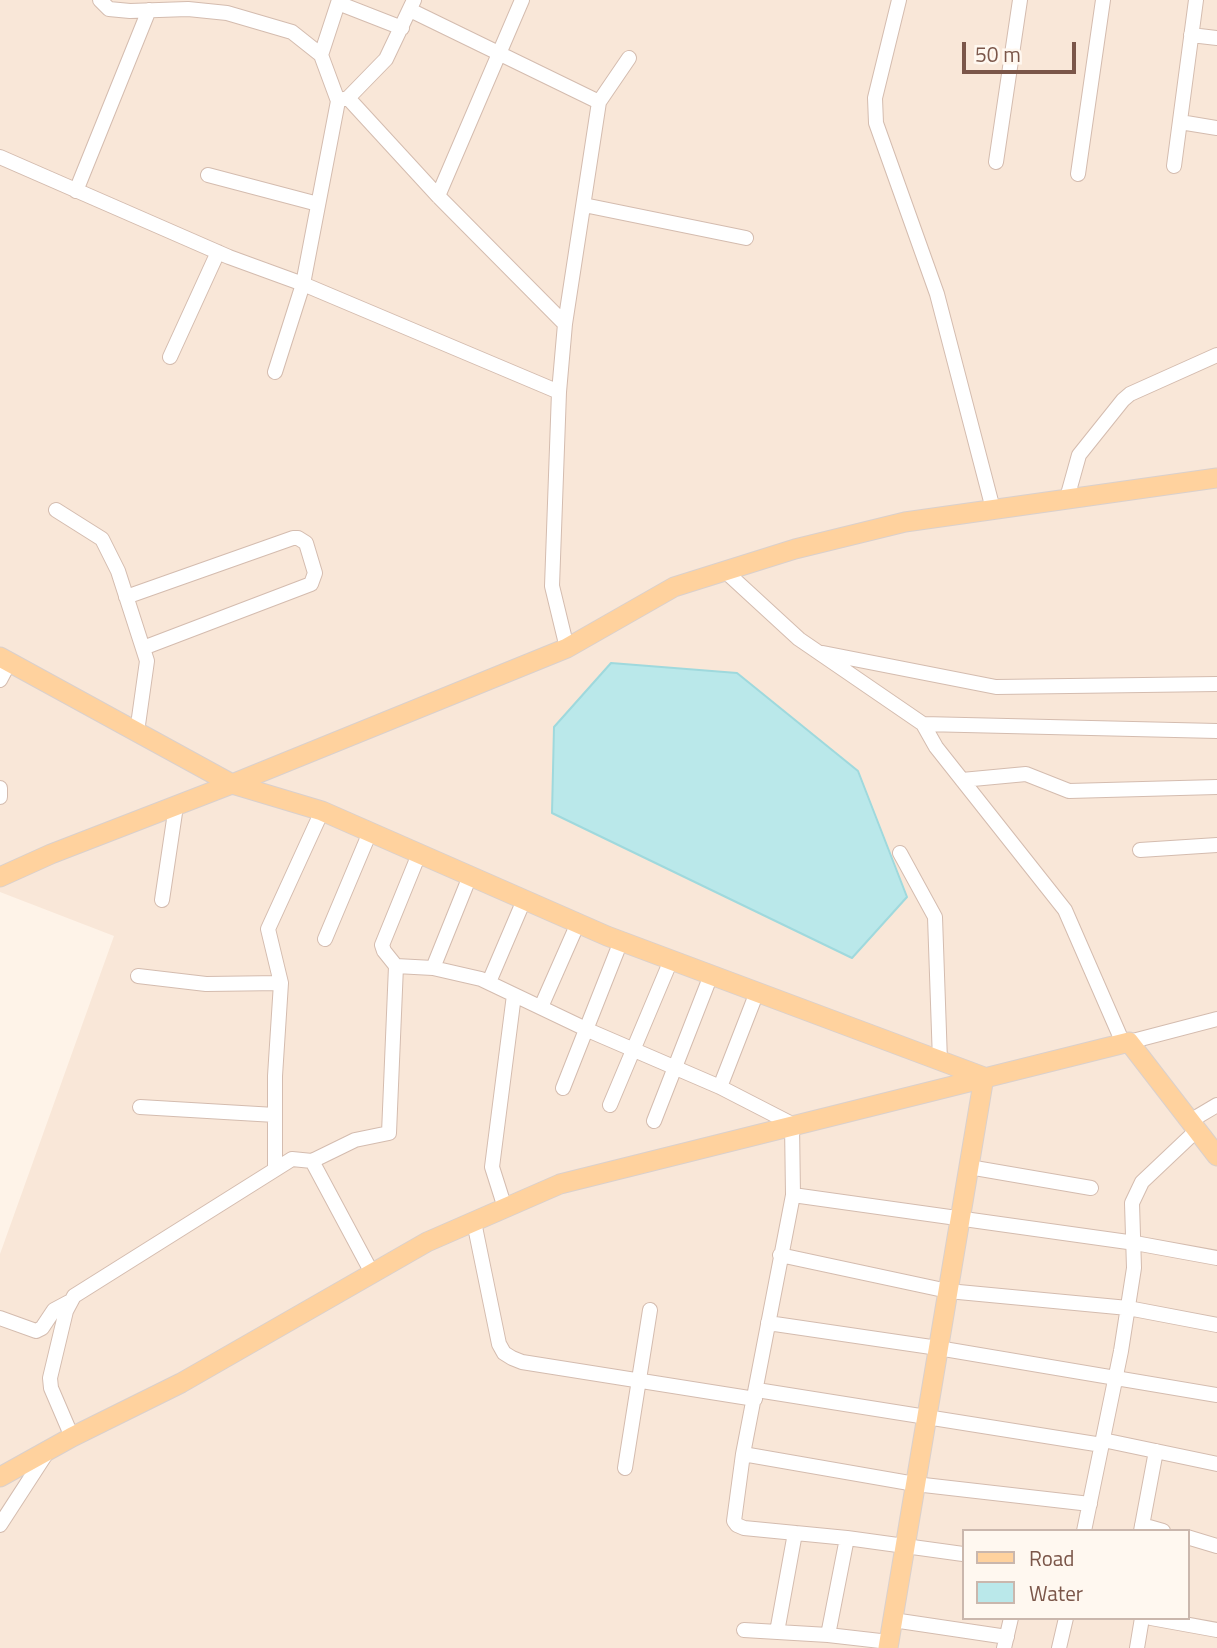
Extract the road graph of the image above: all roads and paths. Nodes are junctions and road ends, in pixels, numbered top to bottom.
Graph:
1 (100, 0) edge
2 (523, 0) edge
3 (899, 0) edge
4 (1020, 0) edge
5 (1102, 0) edge
6 (1196, 0) edge
7 (339, 1) edge
8 (184, 4) edge
9 (412, 5) edge
10 (149, 10) junction
11 (402, 28) junction
12 (1191, 35) junction
13 (1217, 38) edge
14 (500, 54) junction
15 (321, 55) junction
16 (629, 58) dead end
17 (343, 99) junction
18 (599, 102) junction
19 (1180, 122) junction
20 (1217, 128) edge
21 (0, 157) edge
22 (996, 162) dead end
23 (1174, 166) dead end
24 (1078, 174) dead end
25 (208, 175) dead end
26 (76, 191) junction
27 (439, 197) junction
28 (318, 204) junction
29 (584, 205) junction
30 (746, 238) dead end
31 (218, 252) junction
32 (303, 284) junction
33 (565, 324) junction
34 (1217, 355) edge
35 (170, 357) dead end
36 (275, 372) dead end
37 (559, 392) junction
38 (1217, 478) edge
39 (1067, 498) junction
40 (993, 509) junction
41 (56, 510) dead end
42 (725, 571) junction
43 (125, 593) junction
44 (143, 648) junction
45 (567, 648) junction
46 (817, 652) junction
47 (3, 666) edge
48 (1217, 684) edge
49 (923, 724) junction
50 (1217, 731) edge
51 (137, 732) junction
52 (962, 780) junction
53 (232, 784) junction
54 (1217, 787) edge
55 (0, 788) edge
56 (0, 797) edge
57 (176, 806) junction
58 (322, 811) junction
59 (370, 832) junction
60 (1217, 845) edge
61 (1140, 849) dead end
62 (900, 853) dead end
63 (419, 854) junction
64 (1, 875) edge
65 (470, 876) junction
66 (162, 900) dead end
67 (524, 900) junction
68 (578, 923) junction
69 (325, 939) dead end
70 (621, 941) junction
71 (671, 960) junction
72 (396, 966) junction
73 (433, 968) junction
74 (138, 975) dead end
75 (711, 975) junction
76 (488, 982) junction
77 (281, 983) junction
78 (757, 992) junction
79 (514, 995) junction
80 (541, 1007) junction
81 (1217, 1019) edge
82 (585, 1029) junction
83 (1126, 1043) junction
84 (633, 1050) junction
85 (940, 1061) junction
86 (675, 1068) junction
87 (984, 1077) junction
88 (720, 1087) junction
89 (563, 1088) dead end
90 (610, 1105) dead end
91 (1217, 1105) edge
92 (139, 1107) dead end
93 (275, 1115) junction
94 (654, 1121) dead end
95 (792, 1124) junction
96 (1193, 1126) junction
97 (1217, 1156) edge
98 (312, 1161) junction
99 (969, 1167) junction
100 (275, 1169) junction
101 (1091, 1188) dead end
102 (793, 1195) junction
103 (505, 1208) junction
104 (960, 1218) junction
105 (474, 1222) junction
106 (1135, 1243) junction
107 (780, 1255) junction
108 (1217, 1258) edge
109 (372, 1273) junction
110 (948, 1291) junction
111 (69, 1302) junction
112 (1128, 1308) junction
113 (650, 1310) dead end
114 (0, 1318) edge
115 (768, 1323) junction
116 (1217, 1325) edge
117 (938, 1348) junction
118 (1116, 1377) junction
119 (641, 1381) junction
120 (756, 1394) junction
121 (1217, 1395) edge
122 (927, 1417) junction
123 (72, 1437) junction
124 (1102, 1442) junction
125 (49, 1450) junction
126 (1156, 1451) junction
127 (743, 1454) junction
128 (1217, 1464) edge
129 (625, 1468) dead end
130 (0, 1477) edge
131 (915, 1484) junction
132 (1090, 1504) junction
133 (0, 1525) edge
134 (1141, 1528) edge
135 (1084, 1529) edge
136 (795, 1533) junction
137 (847, 1538) junction
138 (1189, 1538) edge
139 (1217, 1546) edge
140 (904, 1547) junction
141 (962, 1554) edge
142 (893, 1620) junction
143 (1011, 1620) edge
144 (1066, 1620) edge
145 (1142, 1620) edge
146 (1161, 1620) edge
147 (744, 1630) dead end
148 (1217, 1630) edge
149 (777, 1632) junction
150 (828, 1635) junction
151 (1005, 1643) edge
152 (888, 1645) edge
153 (1059, 1648) edge
154 (1137, 1648) edge

1 - 10 street
2 - 14 street
3 - 40 street
4 - 22 street
5 - 24 street
6 - 12 street
7 - 11 street
7 - 15 street
8 - 10 street
8 - 15 street
9 - 11 street
9 - 14 street
10 - 26 street
11 - 17 street
12 - 13 street
12 - 19 street
14 - 18 street
14 - 27 street
15 - 17 street
16 - 18 street
17 - 27 street
17 - 28 street
18 - 29 street
19 - 20 street
19 - 23 street
21 - 26 street
25 - 28 street
26 - 31 street
27 - 33 street
28 - 32 street
29 - 30 street
29 - 33 street
31 - 32 street
31 - 35 street
32 - 36 street
32 - 37 street
33 - 37 street
34 - 39 street
37 - 45 street
38 - 39 main road
39 - 40 main road
40 - 42 main road
41 - 43 street
42 - 45 main road
42 - 46 street
43 - 44 street
43 - 44 street
44 - 51 street
45 - 53 main road
46 - 48 street
46 - 49 street
47 - 51 main road
49 - 50 street
49 - 52 street
51 - 53 main road
52 - 54 street
52 - 83 street
53 - 57 main road
53 - 58 main road
55 - 56 street
57 - 64 main road
57 - 66 street
58 - 59 main road
58 - 77 street
59 - 63 main road
59 - 69 street
60 - 61 street
62 - 85 street
63 - 65 main road
63 - 72 street
65 - 67 main road
65 - 73 street
67 - 68 main road
67 - 76 street
68 - 70 main road
68 - 80 street
70 - 71 main road
70 - 82 street
71 - 75 main road
71 - 84 street
72 - 73 street
72 - 98 street
73 - 76 street
74 - 77 street
75 - 78 main road
75 - 86 street
76 - 79 street
77 - 93 street
78 - 85 main road
78 - 88 street
79 - 80 street
79 - 103 street
80 - 82 street
81 - 83 street
82 - 84 street
82 - 89 street
83 - 87 main road
83 - 96 main road
84 - 86 street
84 - 90 street
85 - 87 main road
86 - 88 street
86 - 94 street
87 - 95 main road
87 - 99 main road
88 - 95 street
91 - 96 street
92 - 93 street
93 - 100 street
95 - 102 street
95 - 103 main road
96 - 97 main road
96 - 106 street
98 - 100 street
98 - 109 street
99 - 101 street
99 - 104 main road
100 - 111 street
102 - 104 street
102 - 107 street
103 - 105 main road
104 - 106 street
104 - 110 main road
105 - 109 main road
105 - 119 street
106 - 108 street
106 - 112 street
107 - 110 street
107 - 115 street
109 - 123 main road
110 - 112 street
110 - 117 main road
111 - 114 street
111 - 123 street
112 - 116 street
112 - 118 street
113 - 119 street
115 - 117 street
115 - 120 street
117 - 118 street
117 - 122 main road
118 - 121 street
118 - 124 street
119 - 120 street
119 - 129 street
120 - 122 street
120 - 127 street
122 - 124 street
122 - 131 main road
123 - 125 main road
124 - 126 street
124 - 132 street
125 - 130 main road
125 - 133 street
126 - 128 street
126 - 134 street
127 - 131 street
127 - 136 street
131 - 132 street
131 - 140 main road
132 - 135 street
136 - 137 street
136 - 149 street
137 - 140 street
137 - 150 street
138 - 139 street
140 - 141 street
140 - 142 main road
142 - 151 street
142 - 152 main road
143 - 151 street
144 - 153 street
145 - 154 street
146 - 148 street
147 - 149 street
149 - 150 street
150 - 152 street

